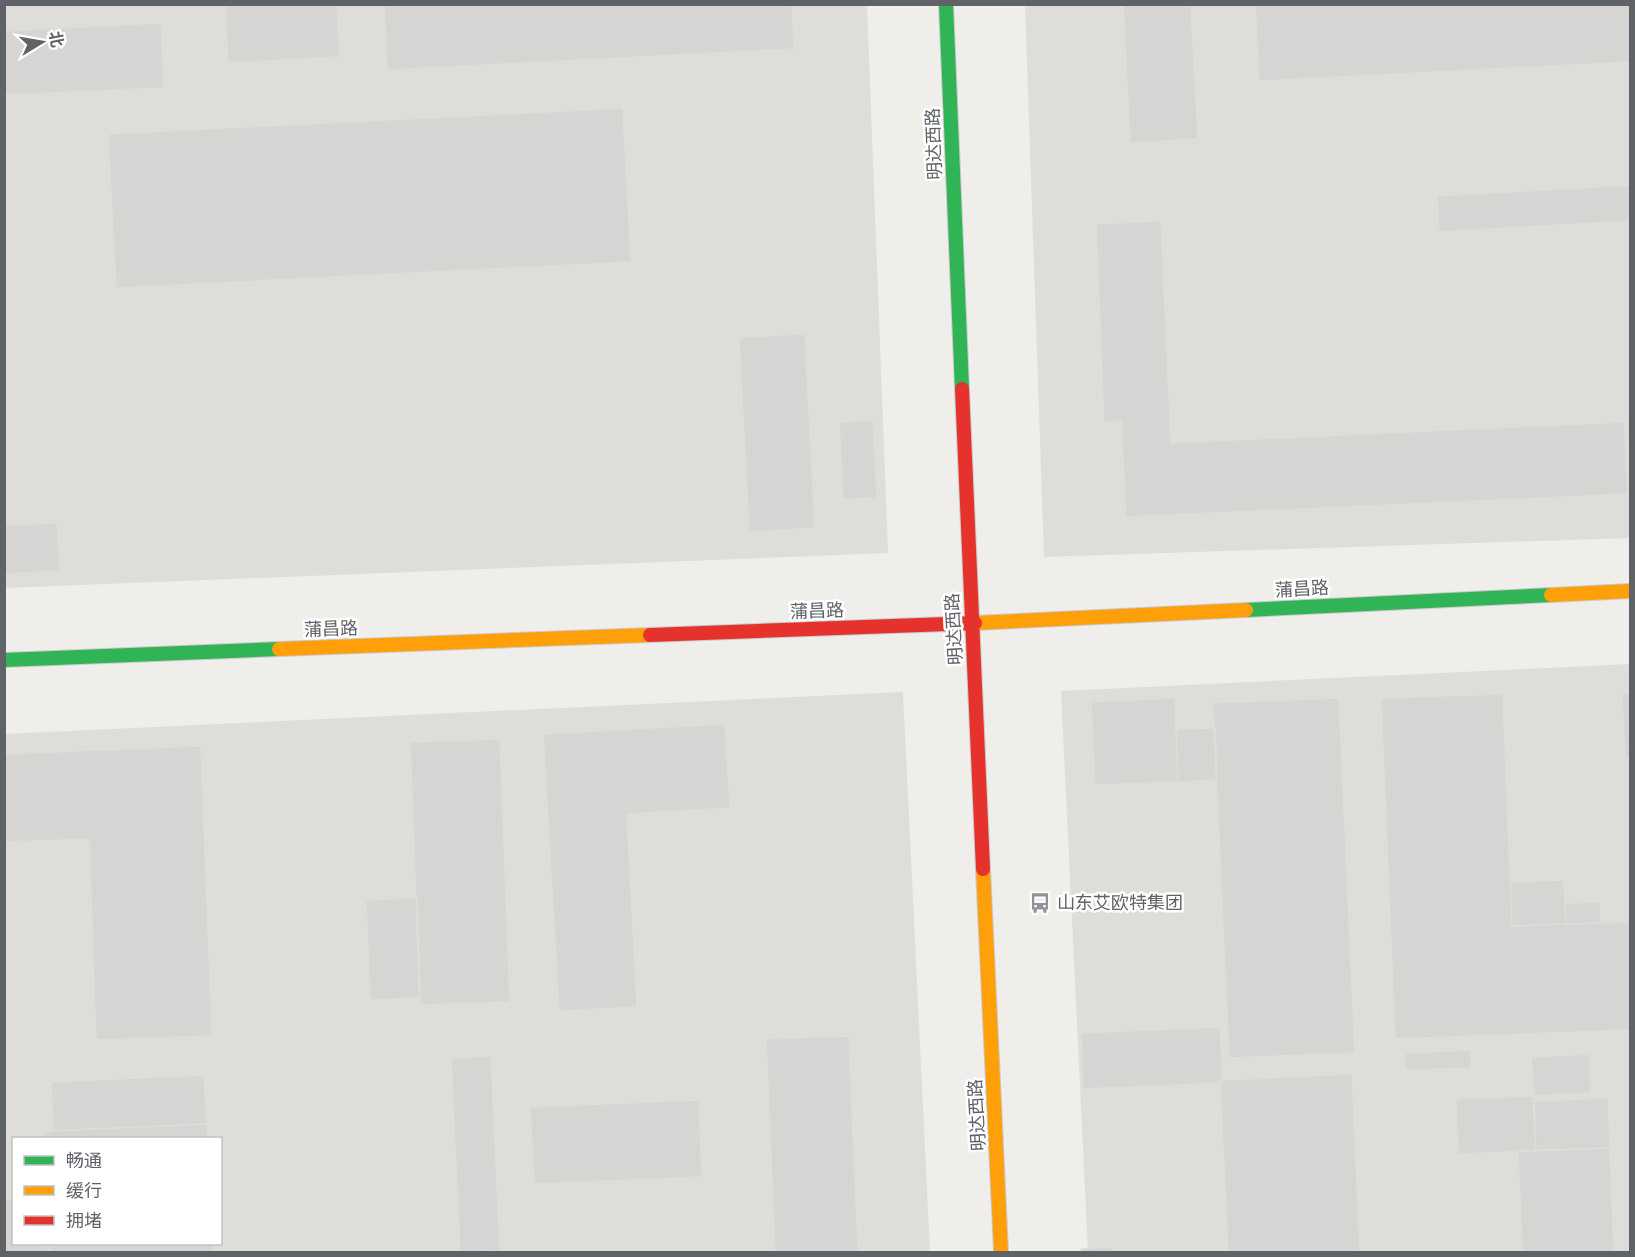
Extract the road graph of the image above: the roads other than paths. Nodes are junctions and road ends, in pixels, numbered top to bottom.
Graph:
1 (946, 4) edge
2 (1630, 591) edge
3 (972, 622) junction
4 (4, 660) edge
5 (1001, 1252) edge

1 - 3 street, 明达西路
2 - 3 street, 蒲昌路
3 - 4 street, 蒲昌路
3 - 5 street, 明达西路

